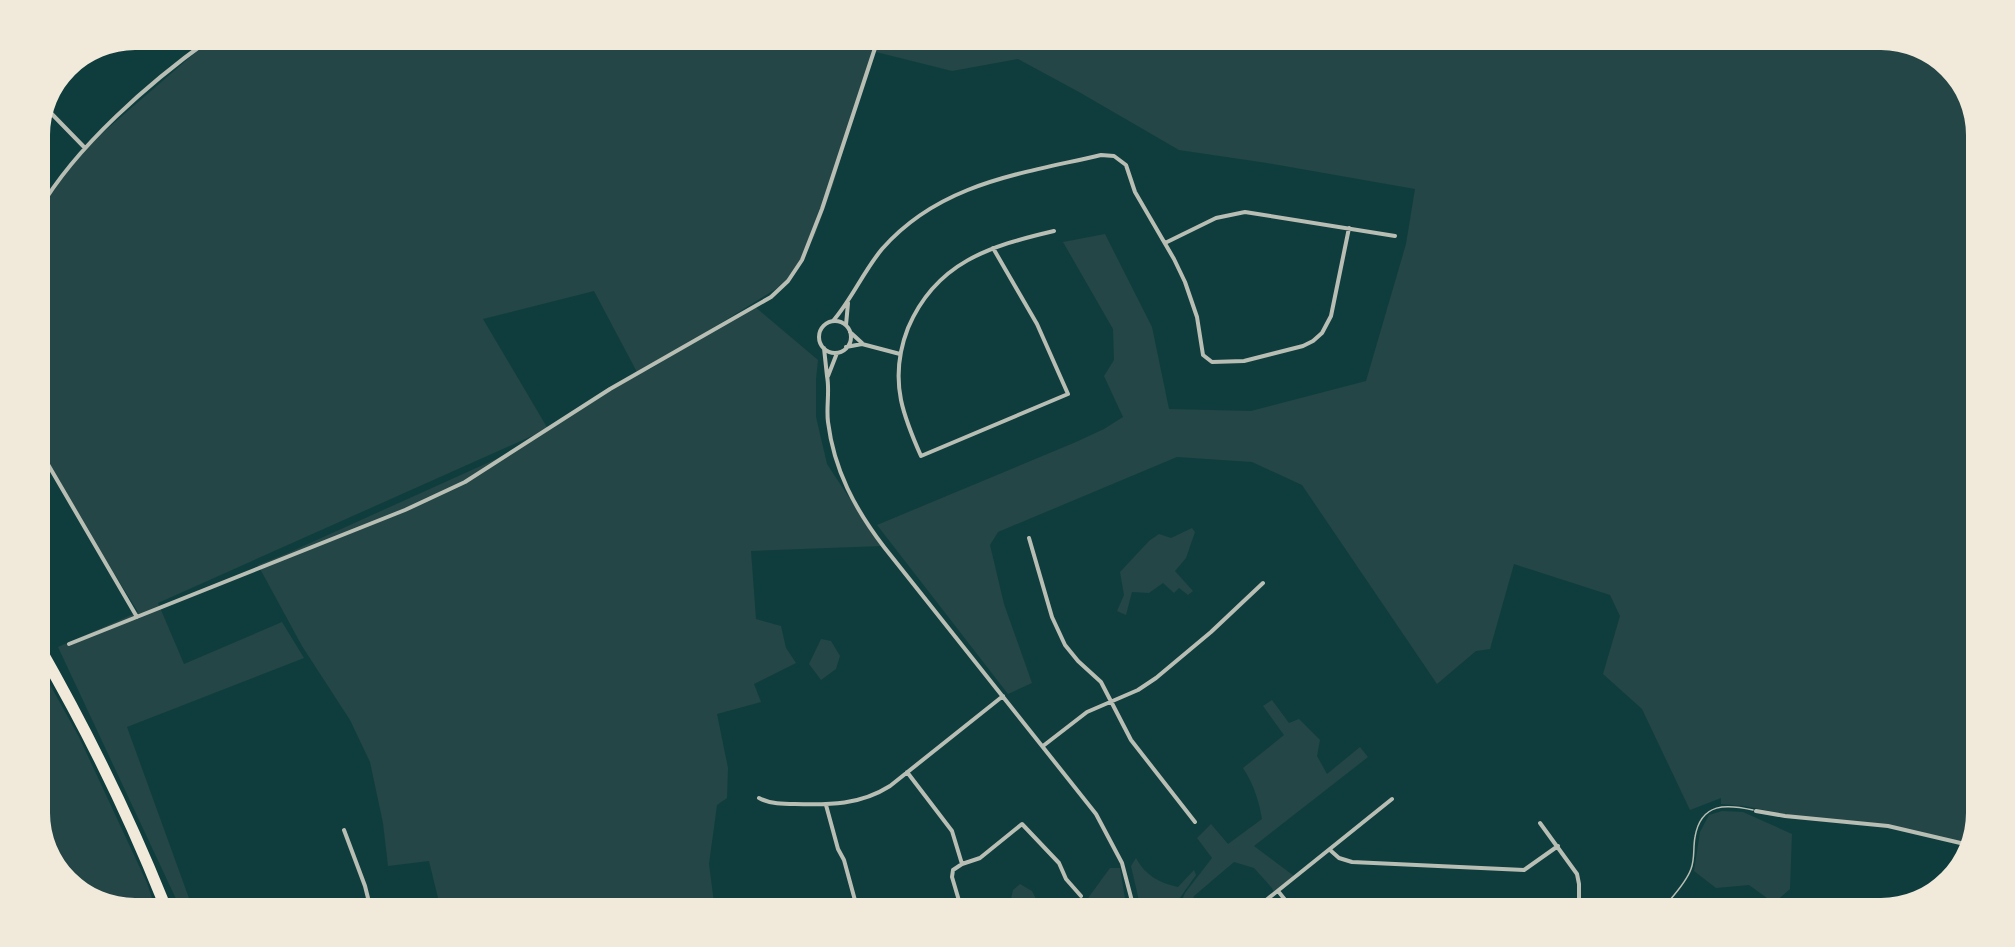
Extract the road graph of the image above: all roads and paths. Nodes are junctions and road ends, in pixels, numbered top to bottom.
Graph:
1 (196, 50) edge
2 (874, 50) edge
3 (52, 114) edge
4 (85, 148) junction
5 (50, 193) edge
6 (1350, 228) junction
7 (1054, 231) dead end
8 (1395, 236) dead end
9 (1165, 243) junction
10 (993, 248) junction
11 (848, 303) junction
12 (833, 321) junction
13 (846, 326) junction
14 (850, 332) junction
15 (862, 344) junction
16 (846, 347) junction
17 (824, 348) junction
18 (838, 352) junction
19 (900, 354) junction
20 (828, 377) junction
21 (50, 468) edge
22 (1029, 538) dead end
23 (1263, 583) dead end
24 (137, 617) junction
25 (69, 644) dead end
26 (50, 662) edge
27 (50, 673) edge
28 (1003, 696) junction
29 (1111, 701) junction
30 (1042, 746) junction
31 (907, 772) junction
32 (759, 798) dead end
33 (1392, 799) dead end
34 (826, 805) junction
35 (1756, 811) joint
36 (1195, 822) dead end
37 (1540, 823) dead end
38 (344, 830) dead end
39 (1960, 843) edge
40 (1558, 846) junction
41 (1330, 850) junction
42 (962, 864) junction
43 (1278, 891) junction
44 (1081, 896) dead end
45 (159, 898) edge
46 (165, 898) edge
47 (368, 898) edge
48 (854, 898) edge
49 (958, 898) edge
50 (1131, 898) edge
51 (1269, 898) edge
52 (1284, 898) edge
53 (1579, 898) edge
54 (1671, 898) edge

1 - 4 street
2 - 24 street
3 - 4 street
4 - 5 street
6 - 8 street
6 - 9 street
6 - 9 street
7 - 10 street
9 - 11 street
10 - 19 street
10 - 19 street
11 - 12 street
11 - 13 street
12 - 13 street
12 - 17 street
13 - 14 street
14 - 15 street
14 - 16 street
15 - 16 street
15 - 19 street
16 - 18 street
17 - 18 street
17 - 20 street
18 - 20 street
20 - 28 street
21 - 24 street
22 - 29 street
23 - 29 street
24 - 25 street
26 - 46 highway
27 - 45 highway
28 - 30 street
28 - 31 street
29 - 30 street
29 - 36 street
30 - 50 street
31 - 34 street
31 - 42 street
32 - 34 street
33 - 41 street
34 - 48 street
35 - 39 street
35 - 54 lane
37 - 40 street
38 - 47 street
40 - 41 street
40 - 53 street
41 - 43 street
42 - 44 street
42 - 49 street
43 - 51 street
43 - 52 street

